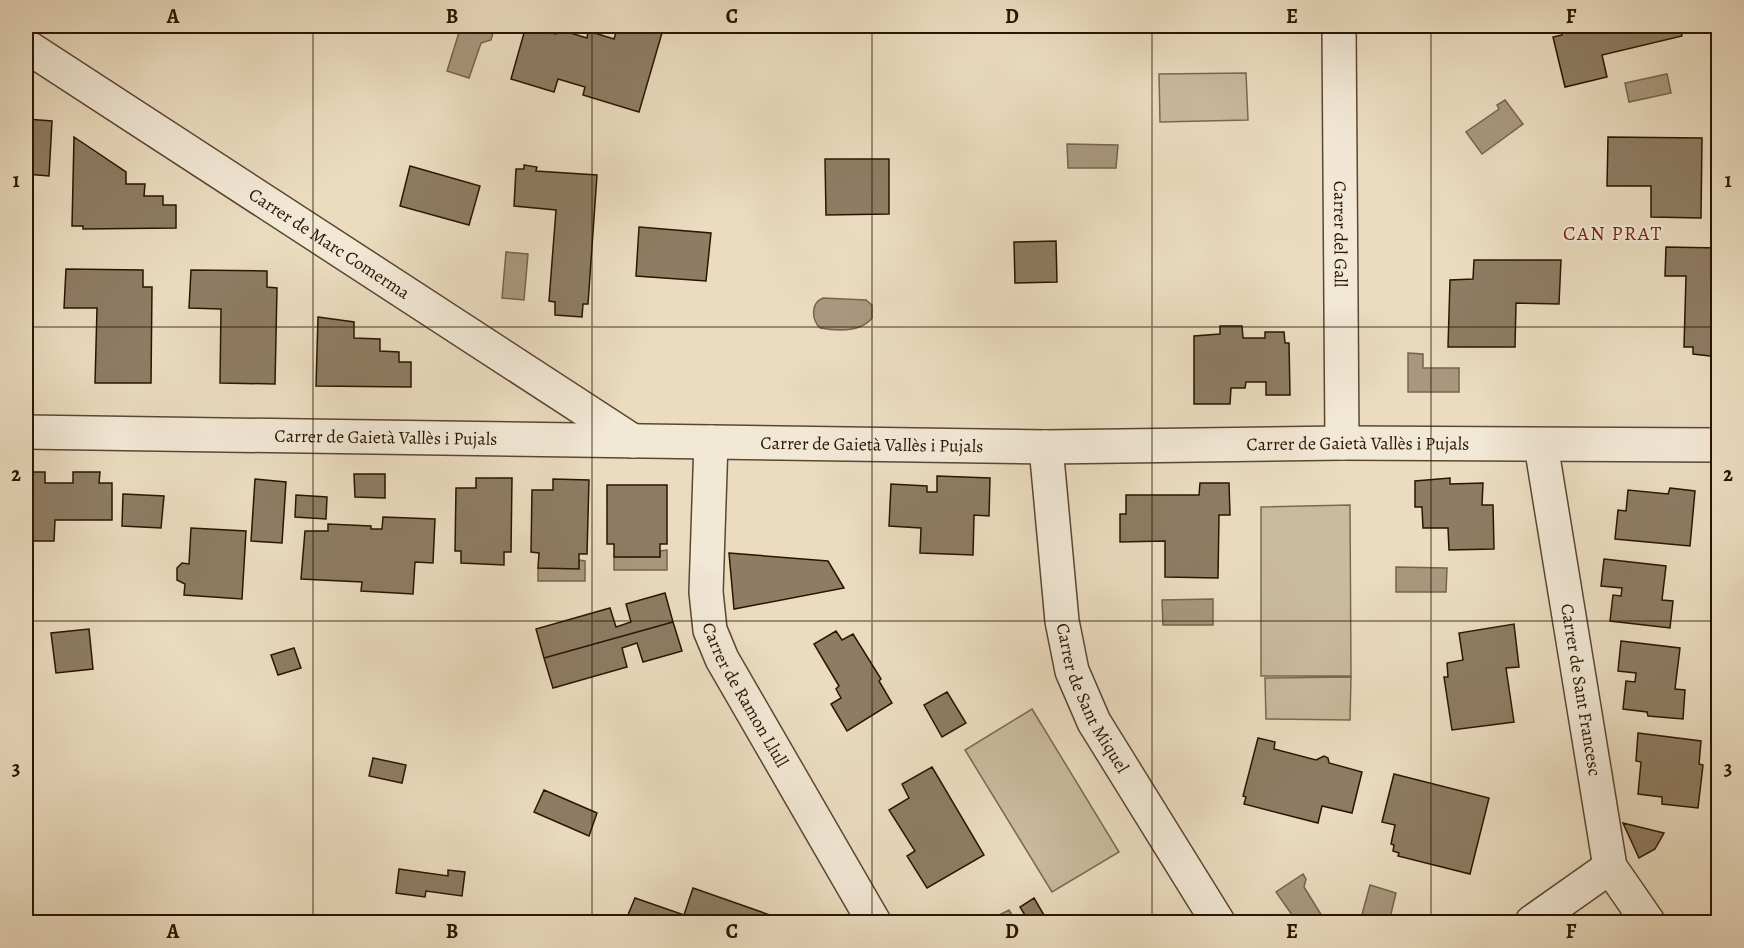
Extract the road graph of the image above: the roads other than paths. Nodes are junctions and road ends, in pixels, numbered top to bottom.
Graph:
1 (43, 26) edge
2 (1339, 26) edge
3 (26, 34) edge
4 (26, 46) edge
5 (26, 432) edge
6 (633, 441) junction
7 (711, 442) junction
8 (1342, 443) junction
9 (1541, 445) junction
10 (1719, 445) edge
11 (1046, 447) junction
12 (1610, 867) junction
13 (874, 922) edge
14 (1218, 922) edge
15 (1532, 922) edge
16 (1648, 922) edge

1 - 3 street
2 - 8 street, Carrer del Gall
4 - 6 street, Carrer de Marc Comerma
5 - 6 street, Carrer de Gaietà Vallès i Pujals
6 - 7 street, Carrer de Gaietà Vallès i Pujals
7 - 11 street, Carrer de Gaietà Vallès i Pujals
7 - 13 street, Carrer de Ramon Llull
8 - 9 street, Carrer de Gaietà Vallès i Pujals
8 - 11 street, Carrer de Gaietà Vallès i Pujals
9 - 10 street, Carrer de Gaietà Vallès i Pujals
9 - 12 street, Carrer de Sant Francesc
11 - 14 street, Carrer de Sant Miquel
12 - 15 street
12 - 16 street, Carrer de Sant Francesc

